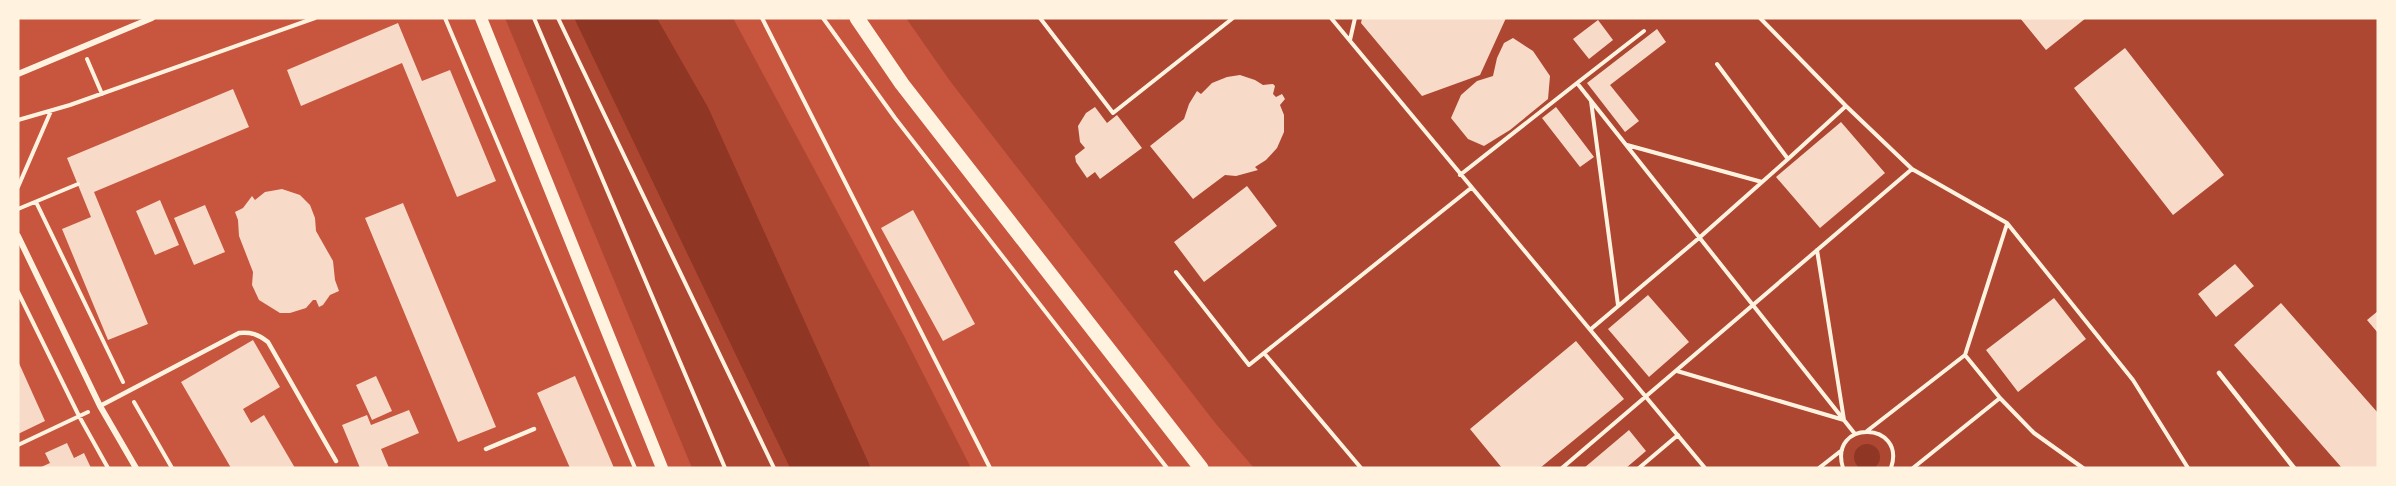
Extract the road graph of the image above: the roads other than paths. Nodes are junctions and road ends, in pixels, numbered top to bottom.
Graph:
1 (152, 18) edge
2 (481, 18) edge
3 (857, 18) edge
4 (18, 74) edge
5 (18, 236) edge
6 (2219, 373) dead end
7 (100, 406) junction
8 (534, 429) dead end
9 (486, 449) dead end
10 (336, 461) dead end
11 (136, 468) edge
12 (662, 468) edge
13 (1201, 468) edge
14 (2294, 468) edge

1 - 4 street
2 - 12 main road
3 - 13 main road
5 - 7 street
6 - 14 lane
7 - 10 lane
7 - 11 street
8 - 9 lane

